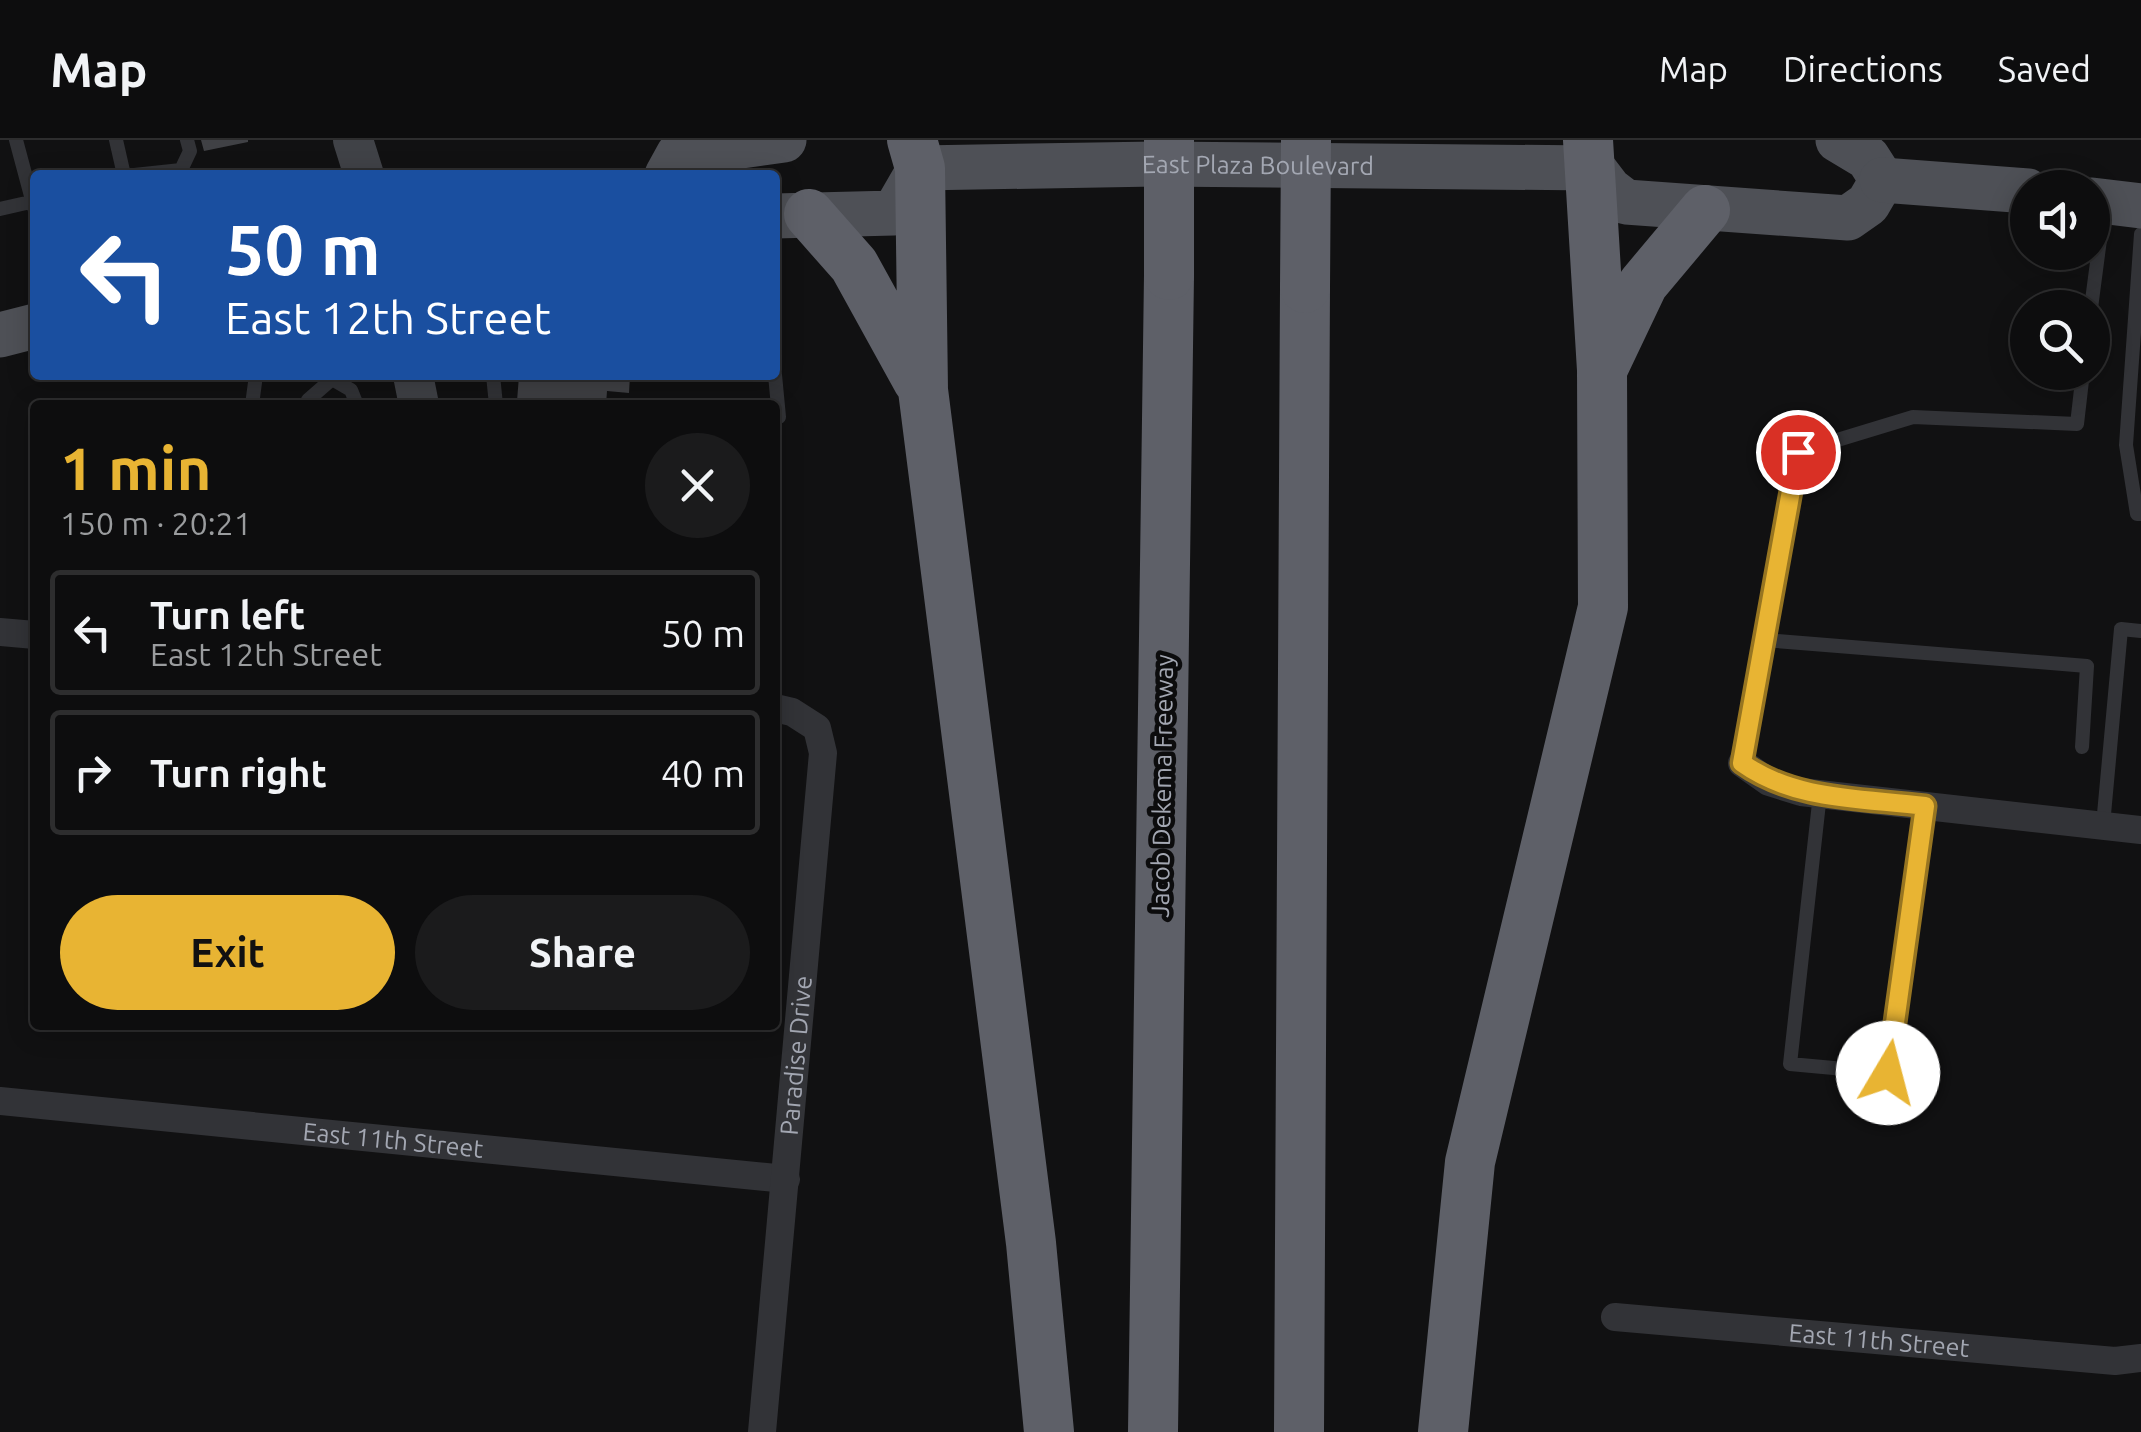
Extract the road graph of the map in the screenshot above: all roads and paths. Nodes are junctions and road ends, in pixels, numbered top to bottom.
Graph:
1 (16, 140) edge
2 (116, 140) edge
3 (187, 140) edge
4 (353, 140) edge
5 (784, 140) edge
6 (1170, 140) edge
7 (1306, 140) edge
8 (1838, 140) edge
9 (911, 149) edge
10 (1597, 149) edge
11 (123, 170) edge
12 (181, 170) edge
13 (362, 170) edge
14 (669, 170) edge
15 (1882, 180) junction
16 (30, 190) edge
17 (2010, 190) edge
18 (2113, 203) edge
19 (30, 205) edge
20 (0, 209) edge
21 (1706, 210) junction
22 (792, 216) edge
23 (2141, 234) edge
24 (2095, 290) edge
25 (30, 327) edge
26 (0, 335) edge
27 (1602, 370) junction
28 (331, 380) edge
29 (334, 380) edge
30 (923, 390) junction
31 (2081, 390) edge
32 (308, 400) dead end
33 (355, 400) edge
34 (2141, 514) edge
35 (2141, 631) edge
36 (0, 632) edge
37 (30, 635) edge
38 (1764, 640) junction
39 (780, 709) edge
40 (2082, 746) dead end
41 (1742, 763) joint
42 (1820, 794) junction
43 (1925, 806) junction
44 (2103, 825) junction
45 (2141, 830) edge
46 (0, 1101) edge
47 (786, 1179) junction
48 (1615, 1317) dead end
49 (2141, 1358) edge
50 (762, 1432) edge
51 (1049, 1432) edge
52 (1153, 1432) edge
53 (1299, 1432) edge
54 (1442, 1432) edge

1 - 16 lane
2 - 11 lane
3 - 12 lane
4 - 13 street
5 - 14 main road
6 - 52 highway, Jacob Dekema Freeway, bridge
7 - 53 highway, bridge
8 - 15 main road
9 - 10 main road, East Plaza Boulevard
9 - 22 main road
9 - 30 highway
10 - 21 main road
10 - 27 highway
15 - 17 main road
15 - 21 main road
18 - 24 lane
19 - 20 lane
21 - 27 highway
22 - 30 highway
23 - 34 lane
25 - 26 main road
27 - 54 highway
28 - 32 lane
29 - 33 lane
30 - 51 highway
31 - 38 lane
35 - 44 lane
36 - 37 street
38 - 40 lane
38 - 41 lane
39 - 47 street, Paradise Drive
41 - 42 street
42 - 43 street
42 - 43 lane
43 - 44 street
44 - 45 street
46 - 47 street, East 11th Street
47 - 50 street, Paradise Drive
48 - 49 street, East 11th Street

